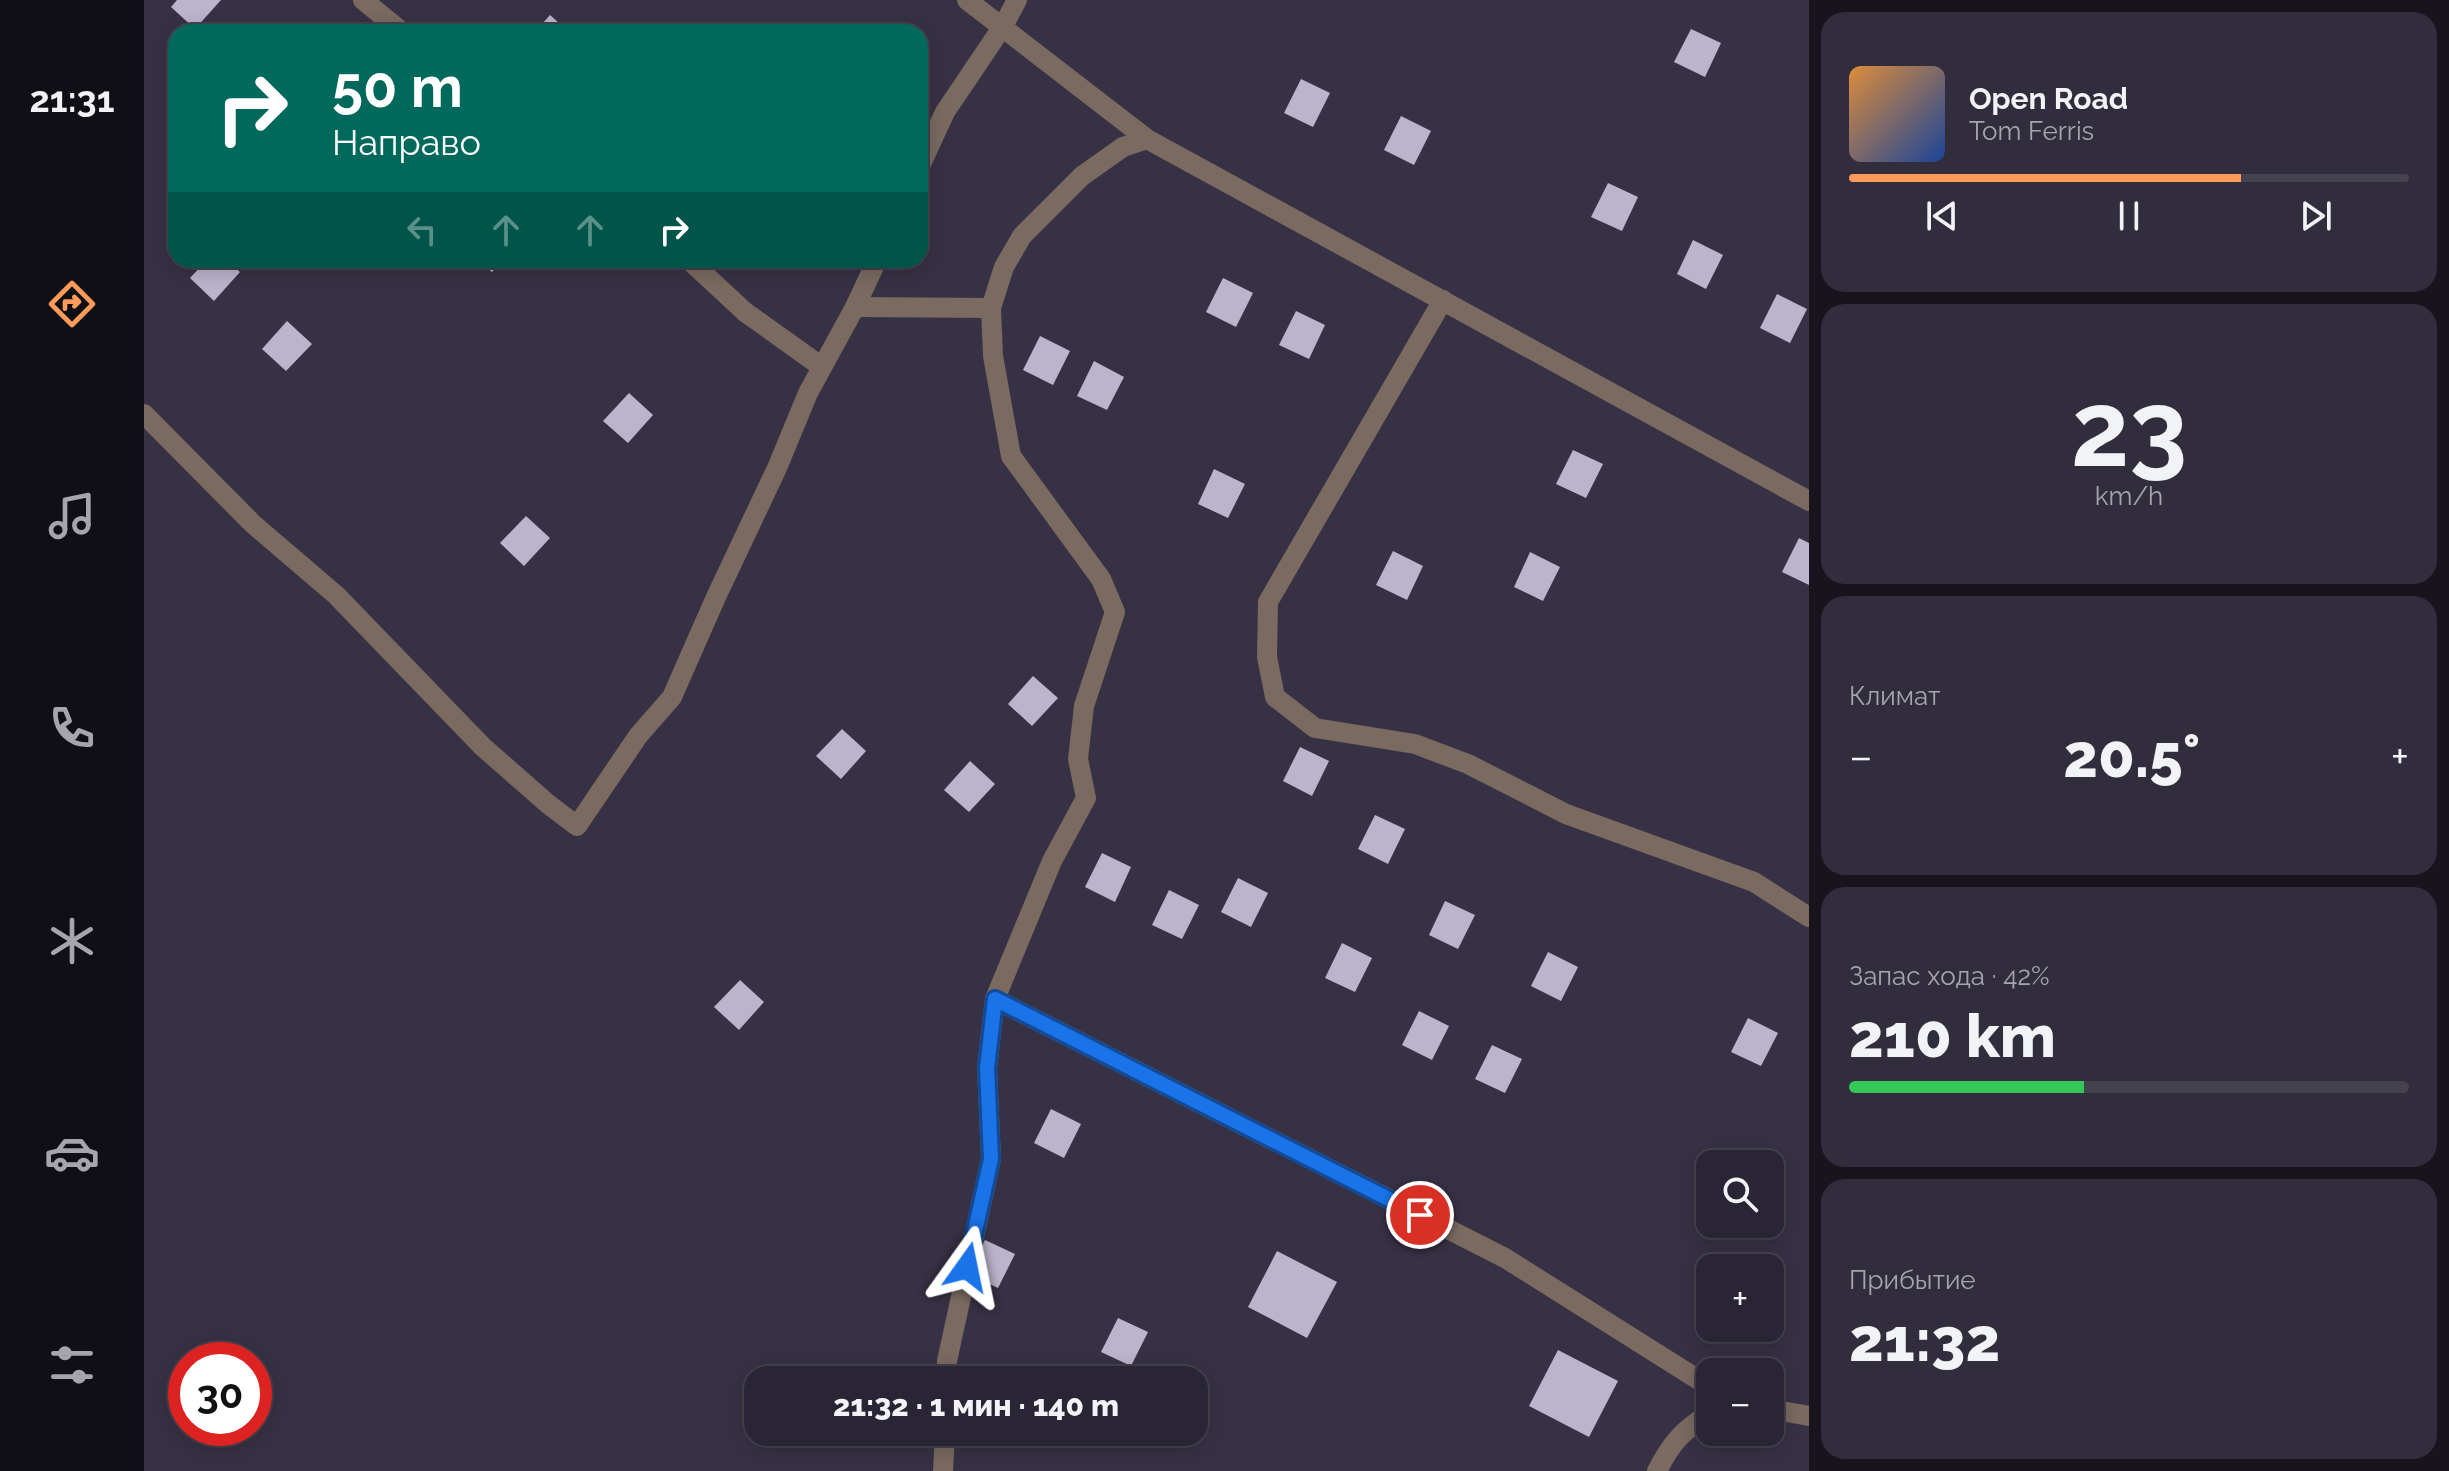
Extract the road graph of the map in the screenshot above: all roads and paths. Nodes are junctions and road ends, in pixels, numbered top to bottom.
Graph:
1 (363, 0) edge
2 (967, 0) edge
3 (1017, 0) edge
4 (392, 24) edge
5 (1003, 26) junction
6 (1147, 139) junction
7 (928, 149) edge
8 (698, 268) edge
9 (873, 268) edge
10 (1443, 300) junction
11 (855, 307) junction
12 (991, 308) junction
13 (822, 367) junction
14 (144, 414) edge
15 (1809, 501) edge
16 (1809, 917) edge
17 (995, 999) junction
18 (947, 1366) edge
19 (1696, 1378) edge
20 (1784, 1412) edge
21 (1809, 1416) edge
22 (1696, 1422) edge
23 (944, 1446) edge
24 (943, 1471) edge
25 (1657, 1471) edge

1 - 4 street
2 - 5 street
3 - 5 street
5 - 6 street
5 - 7 street
6 - 10 street
6 - 12 street
8 - 13 street
9 - 11 street
10 - 15 street
10 - 16 street
11 - 12 street
11 - 13 street
12 - 17 street
13 - 14 street
17 - 18 street
17 - 19 street
20 - 21 street
22 - 25 street
23 - 24 street

